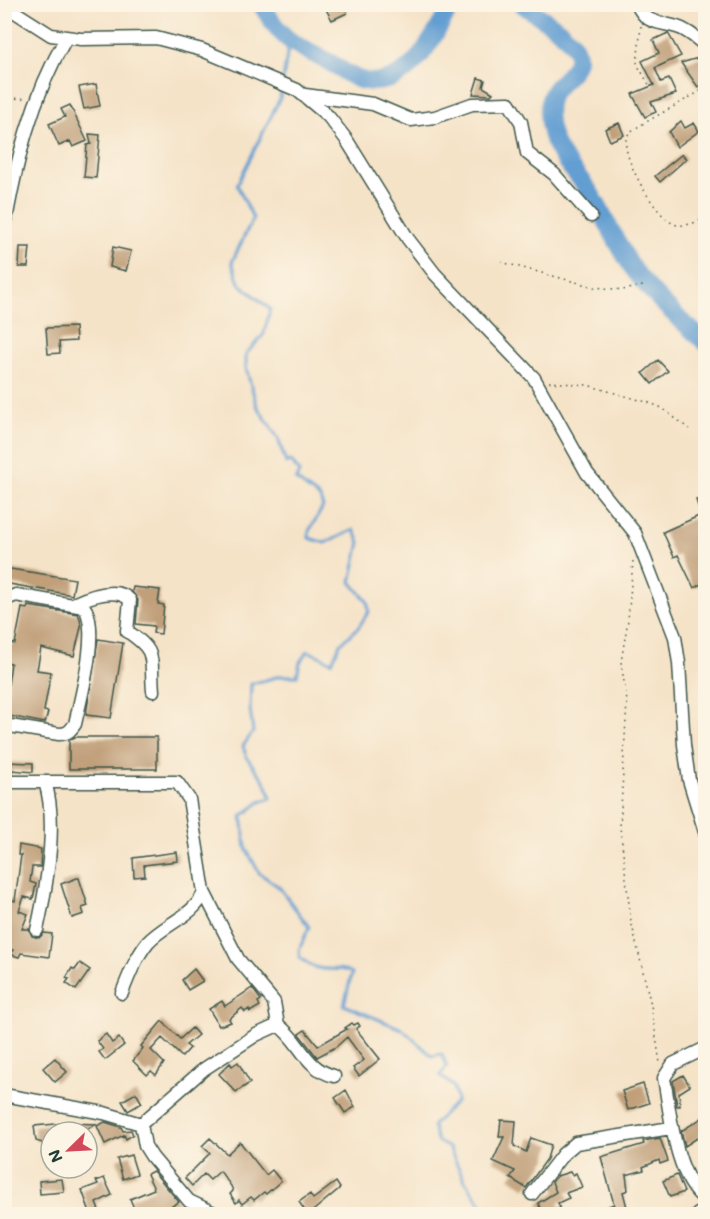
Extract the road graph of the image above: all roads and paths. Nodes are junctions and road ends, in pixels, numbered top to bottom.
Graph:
1 (28, 4) edge
2 (4, 6) edge
3 (640, 10) edge
4 (26, 18) junction
5 (66, 38) junction
6 (705, 46) edge
7 (651, 87) dead end
8 (705, 88) edge
9 (301, 93) junction
10 (36, 98) junction
11 (4, 99) edge
12 (591, 216) dead end
13 (705, 218) edge
14 (4, 231) edge
15 (501, 262) dead end
16 (646, 285) dead end
17 (534, 378) junction
18 (689, 429) dead end
19 (633, 555) dead end
20 (4, 600) edge
21 (73, 604) junction
22 (153, 691) dead end
23 (4, 725) edge
24 (4, 782) edge
25 (45, 782) junction
26 (705, 835) edge
27 (204, 892) junction
28 (37, 930) dead end
29 (122, 993) dead end
30 (278, 1025) junction
31 (705, 1048) edge
32 (334, 1076) dead end
33 (664, 1078) junction
34 (4, 1095) edge
35 (141, 1124) junction
36 (671, 1128) junction
37 (532, 1194) dead end
38 (705, 1200) edge
39 (705, 1211) edge
40 (216, 1215) edge
41 (699, 1215) edge

1 - 4 street
2 - 4 street
3 - 6 street
3 - 7 path
4 - 5 street
5 - 9 street
5 - 10 street
8 - 13 path
9 - 12 street
9 - 17 street
10 - 11 path
10 - 14 street
15 - 16 path
17 - 18 path
17 - 26 street
19 - 33 path
20 - 21 street
21 - 22 street
21 - 23 street
24 - 25 street
25 - 27 street
25 - 28 street
27 - 29 street
27 - 30 street
30 - 32 street
30 - 35 street
31 - 33 street
33 - 36 street
34 - 35 street
35 - 40 street
36 - 37 street
36 - 38 street
39 - 41 street

